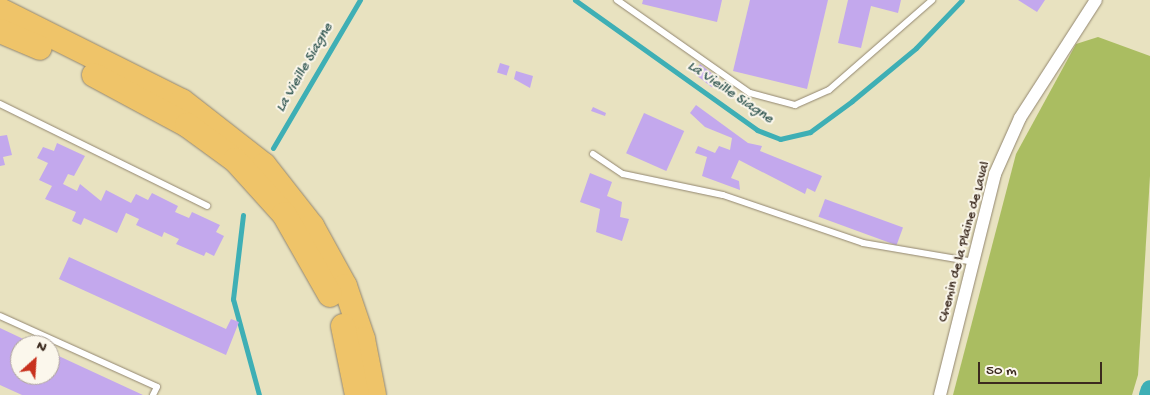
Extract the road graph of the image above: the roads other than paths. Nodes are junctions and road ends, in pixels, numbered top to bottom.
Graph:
1 (617, 0) edge
2 (932, 0) edge
3 (1096, 0) edge
4 (0, 10) edge
5 (0, 31) edge
6 (0, 104) edge
7 (593, 154) dead end
8 (207, 206) dead end
9 (975, 262) junction
10 (0, 316) edge
11 (355, 390) edge
12 (153, 395) edge
13 (374, 395) edge
14 (940, 395) edge

1 - 2 lane
3 - 9 street, Chemin de la Plaine de Laval
4 - 13 highway
5 - 11 highway
6 - 8 lane
7 - 9 lane
9 - 14 street, Chemin de la Plaine de Laval
10 - 12 lane

